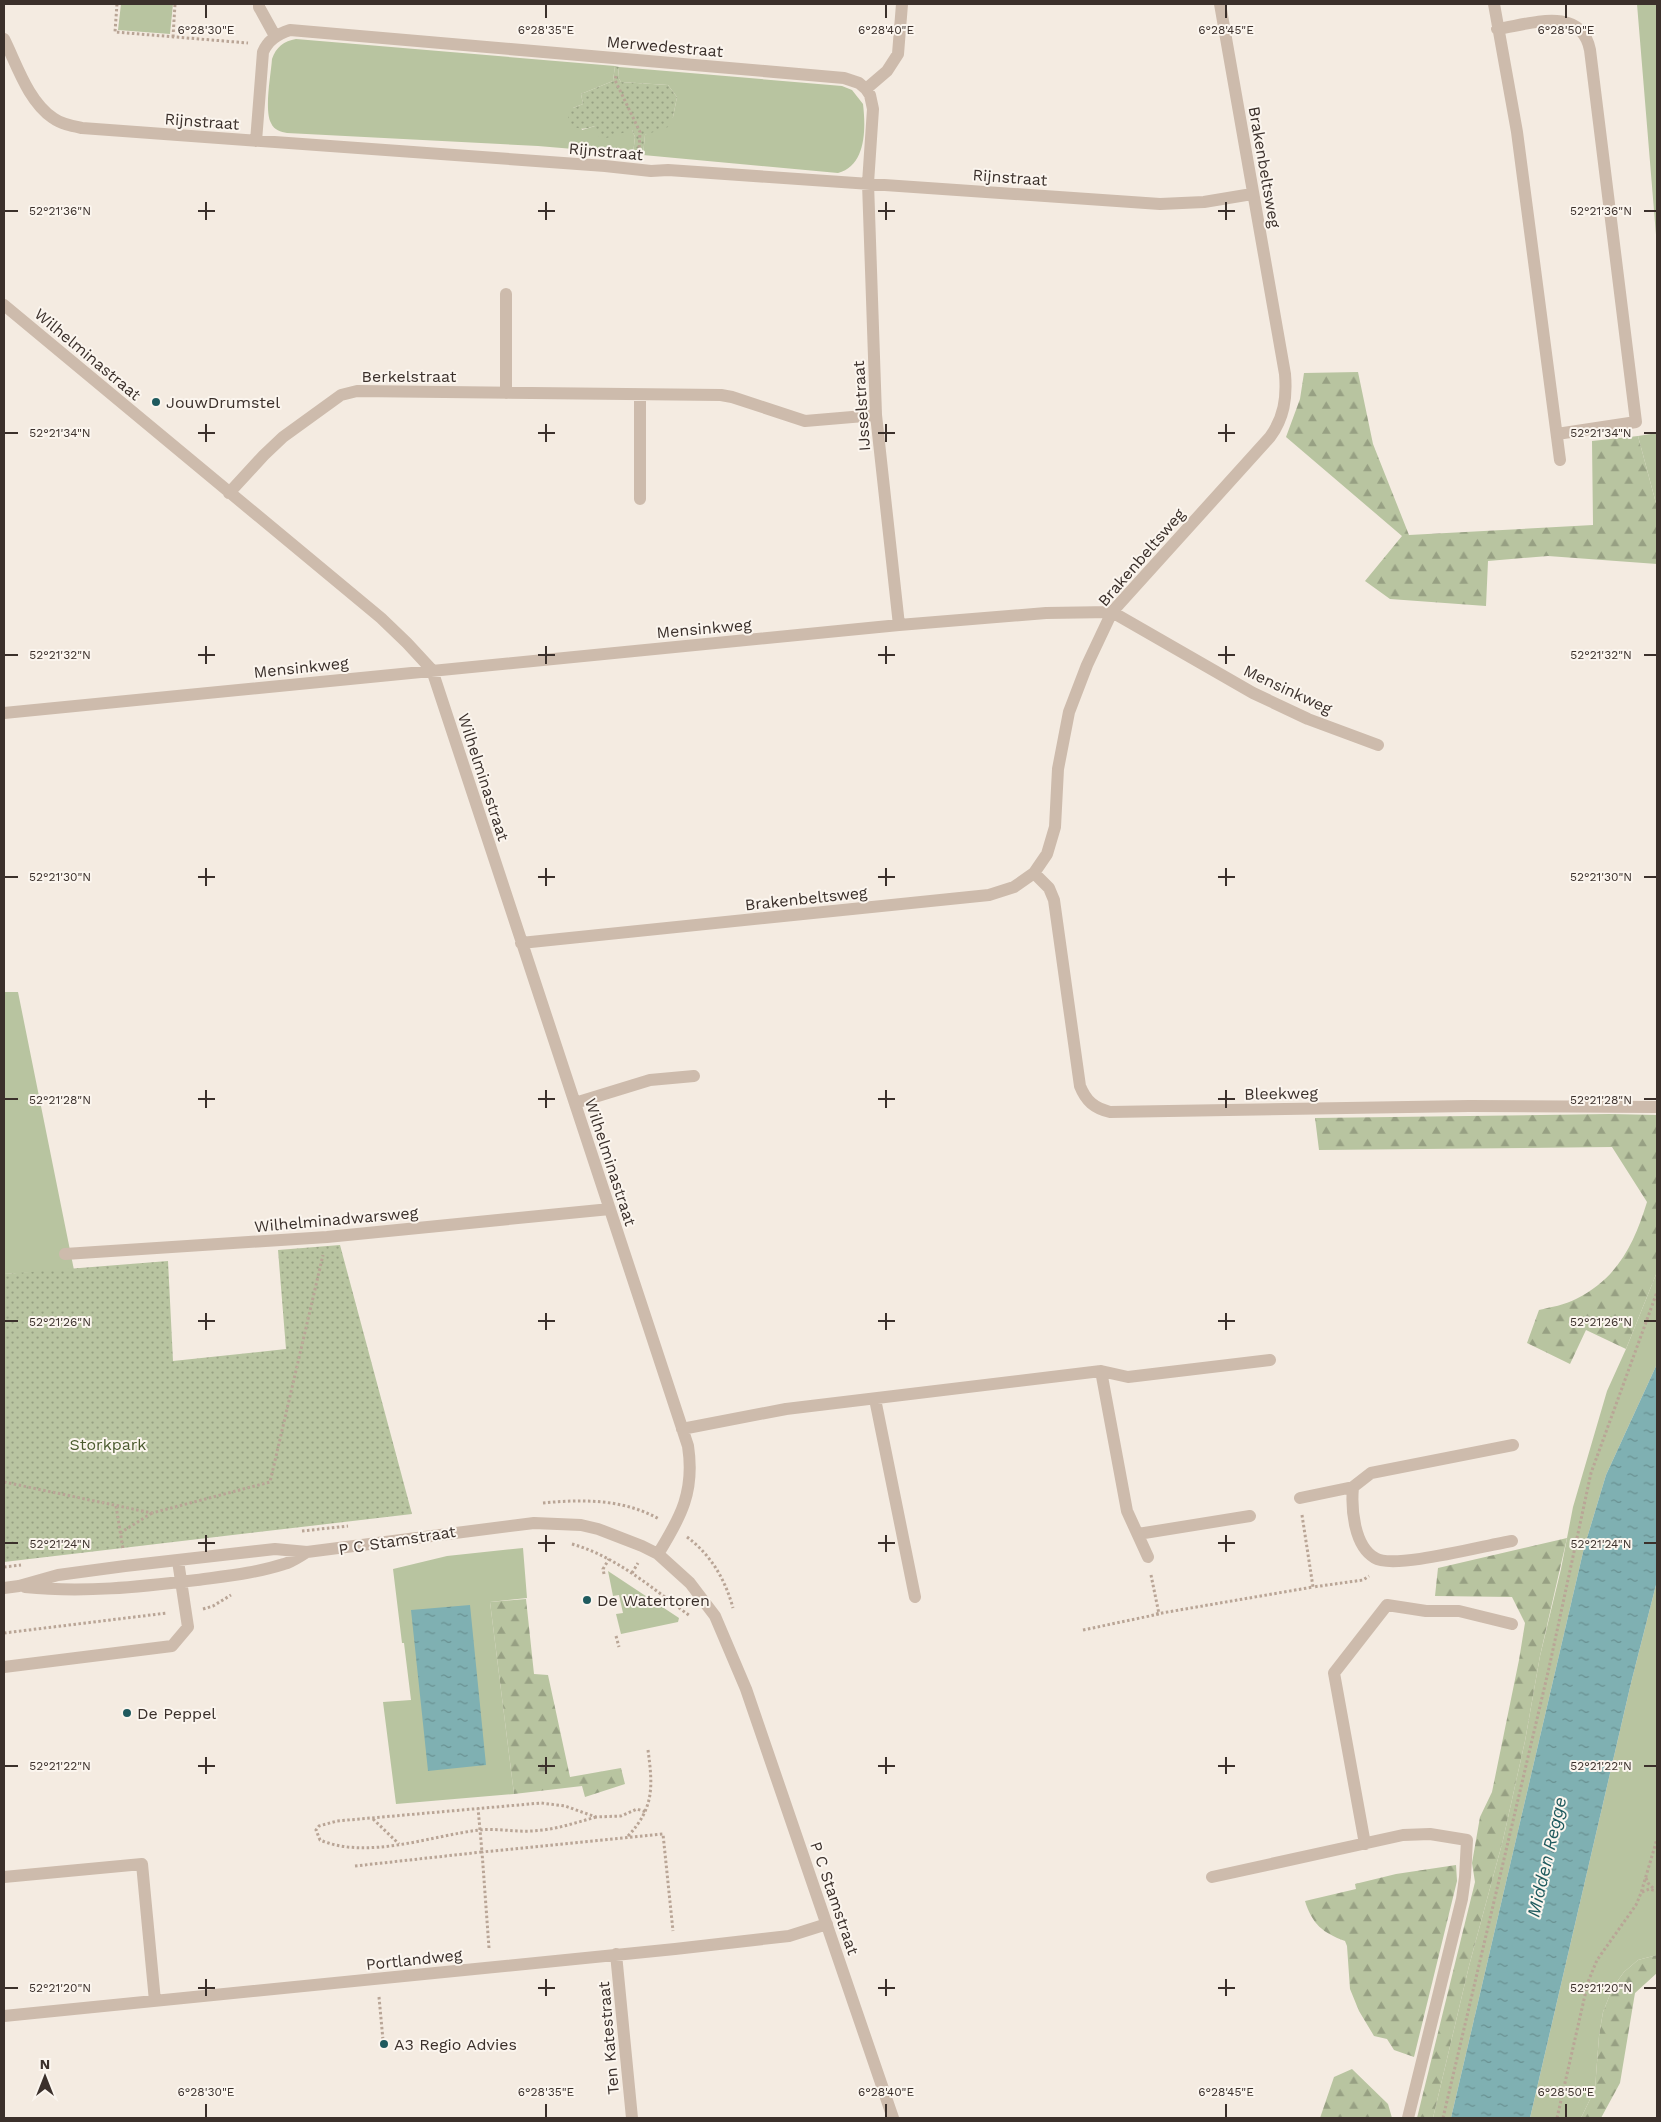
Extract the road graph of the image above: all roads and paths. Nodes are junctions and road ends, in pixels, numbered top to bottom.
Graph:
1 (117, 4) edge
2 (175, 4) edge
3 (259, 4) edge
4 (902, 4) edge
5 (1220, 4) edge
6 (1494, 4) edge
7 (1497, 29) junction
8 (275, 36) junction
9 (173, 37) junction
10 (4, 39) edge
11 (266, 46) junction
12 (617, 58) junction
13 (866, 89) junction
14 (256, 141) junction
15 (637, 170) junction
16 (868, 183) junction
17 (1252, 194) junction
18 (506, 294) dead end
19 (4, 305) edge
20 (506, 393) junction
21 (640, 395) junction
22 (876, 415) junction
23 (1557, 434) junction
24 (1560, 460) dead end
25 (229, 494) junction
26 (640, 499) dead end
27 (1112, 612) junction
28 (899, 625) junction
29 (432, 670) junction
30 (4, 714) edge
31 (1378, 745) dead end
32 (1034, 873) junction
33 (521, 943) junction
34 (694, 1076) dead end
35 (574, 1103) junction
36 (1657, 1107) edge
37 (610, 1210) junction
38 (327, 1238) junction
39 (65, 1254) dead end
40 (1657, 1292) edge
41 (1270, 1360) dead end
42 (1101, 1371) junction
43 (875, 1399) junction
44 (682, 1429) junction
45 (1512, 1445) dead end
46 (4, 1482) edge
47 (1353, 1487) junction
48 (1300, 1498) joint
49 (116, 1506) junction
50 (152, 1513) junction
51 (1250, 1516) dead end
52 (120, 1532) junction
53 (1138, 1534) junction
54 (1512, 1540) dead end
55 (564, 1542) dead end
56 (123, 1552) dead end
57 (308, 1552) junction
58 (658, 1554) junction
59 (1148, 1557) joint
60 (609, 1559) junction
61 (178, 1560) junction
62 (1388, 1562) junction
63 (604, 1574) dead end
64 (181, 1582) junction
65 (19, 1586) junction
66 (1312, 1587) junction
67 (4, 1588) edge
68 (235, 1592) dead end
69 (915, 1597) dead end
70 (186, 1611) junction
71 (1156, 1614) junction
72 (693, 1618) dead end
73 (1512, 1624) dead end
74 (1083, 1630) dead end
75 (4, 1632) edge
76 (616, 1636) dead end
77 (619, 1647) dead end
78 (4, 1666) edge
79 (648, 1750) dead end
80 (478, 1808) junction
81 (646, 1812) junction
82 (596, 1817) junction
83 (373, 1818) junction
84 (480, 1830) junction
85 (628, 1837) junction
86 (1657, 1839) edge
87 (399, 1844) junction
88 (1365, 1844) junction
89 (482, 1852) junction
90 (355, 1866) dead end
91 (1646, 1876) junction
92 (4, 1877) edge
93 (1212, 1877) dead end
94 (1656, 1890) edge
95 (1641, 1893) junction
96 (827, 1924) junction
97 (480, 1949) dead end
98 (675, 1949) junction
99 (616, 1954) junction
100 (377, 1979) junction
101 (155, 2002) junction
102 (4, 2016) edge
103 (383, 2040) dead end
104 (632, 2118) edge
105 (892, 2118) edge
106 (1408, 2118) edge
107 (1443, 2118) edge
108 (1557, 2118) edge

1 - 9 path
2 - 9 path
3 - 8 street
4 - 13 street
5 - 17 street, Brakenbeltsweg
6 - 7 street
7 - 23 street
7 - 23 street
8 - 11 street
8 - 12 street, Merwedestraat
9 - 11 path
10 - 14 street, Rijnstraat
11 - 14 street
12 - 13 street, Merwedestraat
12 - 15 path
13 - 16 street
14 - 15 street, Rijnstraat
15 - 16 street, Rijnstraat
16 - 17 street, Rijnstraat
16 - 22 street, IJsselstraat
17 - 27 street, Brakenbeltsweg
18 - 20 street
19 - 25 street, Wilhelminastraat
20 - 21 street, Berkelstraat
20 - 25 street, Berkelstraat
21 - 22 street, Berkelstraat
21 - 26 street
22 - 28 street, IJsselstraat
23 - 24 street
25 - 29 street, Wilhelminastraat
27 - 28 street, Mensinkweg
27 - 31 street, Mensinkweg
27 - 32 street, Brakenbeltsweg
28 - 29 street, Mensinkweg
29 - 30 street, Mensinkweg
29 - 33 street, Wilhelminastraat
32 - 33 street, Brakenbeltsweg
32 - 36 street, Bleekweg
33 - 35 street, Wilhelminastraat
34 - 35 street
35 - 37 street, Wilhelminastraat
37 - 38 street, Wilhelminadwarsweg
37 - 44 street, Wilhelminastraat
38 - 39 street, Wilhelminadwarsweg
38 - 50 path
40 - 107 path
41 - 42 street
42 - 43 street
42 - 53 street
43 - 44 street
43 - 69 street
44 - 58 street, Wilhelminastraat
45 - 47 street
46 - 49 path
47 - 48 street
47 - 62 street
48 - 66 path
49 - 50 path
49 - 52 path
50 - 52 path
51 - 53 street
52 - 56 path
53 - 59 street
54 - 62 street
55 - 60 path
57 - 58 street, P C Stamstraat
57 - 61 street, P C Stamstraat
57 - 64 street, P C Stamstraat
58 - 96 street, P C Stamstraat
59 - 71 path
60 - 63 path
60 - 72 path
61 - 64 street
61 - 65 street, P C Stamstraat
62 - 66 path
64 - 65 street, P C Stamstraat
64 - 70 street
65 - 67 street, P C Stamstraat
66 - 71 path
68 - 70 path
70 - 75 path
70 - 78 street
71 - 74 path
73 - 88 street
76 - 77 path
79 - 81 path
80 - 82 path
80 - 83 path
80 - 84 path
81 - 82 path
81 - 85 path
82 - 84 path
83 - 87 path
83 - 87 path
84 - 87 path
84 - 89 path
85 - 89 path
85 - 98 path
86 - 91 path
88 - 93 street
88 - 106 street
89 - 90 path
89 - 97 path
91 - 94 path
91 - 95 path
92 - 101 street
94 - 95 path
95 - 108 path
96 - 98 street, Portlandweg
96 - 105 street, P C Stamstraat
98 - 99 street, Portlandweg
99 - 100 street, Portlandweg
99 - 104 street, Ten Katestraat
100 - 101 street, Portlandweg
100 - 103 path
101 - 102 street, Portlandweg

